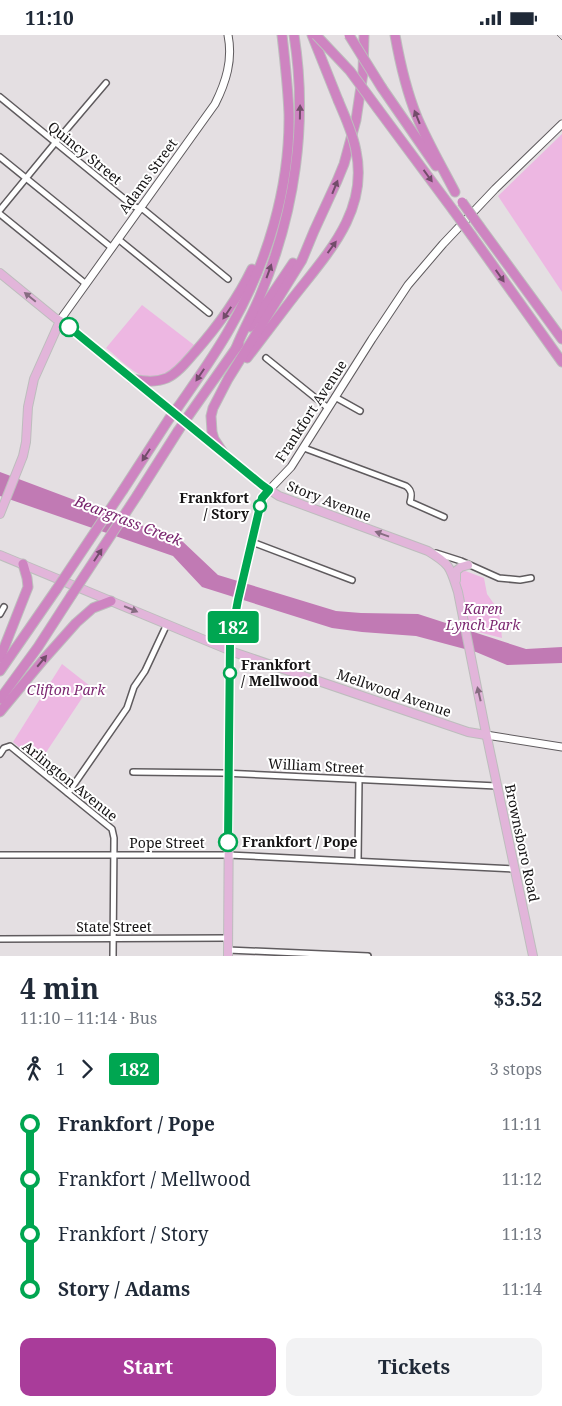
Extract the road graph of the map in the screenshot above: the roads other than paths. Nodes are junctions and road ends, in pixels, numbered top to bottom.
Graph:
1 (228, 35) edge
2 (282, 35) edge
3 (294, 35) edge
4 (314, 35) edge
5 (349, 35) edge
6 (364, 35) edge
7 (395, 35) edge
8 (106, 83) dead end
9 (0, 97) edge
10 (287, 101) junction
11 (562, 124) edge
12 (55, 143) junction
13 (0, 157) edge
14 (26, 178) junction
15 (455, 192) junction
16 (140, 209) junction
17 (0, 210) edge
18 (0, 214) edge
19 (314, 231) junction
20 (118, 239) junction
21 (112, 248) junction
22 (0, 273) edge
23 (228, 279) dead end
24 (86, 285) junction
25 (209, 313) dead end
26 (60, 321) junction
27 (562, 339) edge
28 (236, 347) junction
29 (266, 358) dead end
30 (562, 363) edge
31 (132, 379) junction
32 (222, 392) junction
33 (336, 397) junction
34 (328, 408) junction
35 (360, 411) dead end
36 (304, 448) junction
37 (224, 454) junction
38 (269, 490) junction
39 (1, 512) edge
40 (444, 517) dead end
41 (252, 542) junction
42 (428, 551) junction
43 (0, 555) edge
44 (23, 565) junction
45 (468, 565) junction
46 (531, 578) dead end
47 (352, 580) dead end
48 (458, 592) junction
49 (110, 601) junction
50 (4, 607) dead end
51 (0, 614) edge
52 (167, 624) junction
53 (230, 650) junction
54 (0, 658) edge
55 (0, 671) edge
56 (0, 699) edge
57 (0, 712) edge
58 (486, 735) junction
59 (562, 747) edge
60 (0, 754) edge
61 (133, 772) dead end
62 (229, 773) junction
63 (359, 780) junction
64 (497, 786) junction
65 (68, 793) junction
66 (0, 855) edge
67 (114, 855) junction
68 (228, 855) junction
69 (358, 861) junction
70 (514, 869) junction
71 (228, 938) junction
72 (0, 939) edge
73 (113, 939) junction
74 (228, 953) edge
75 (112, 956) edge
76 (368, 956) edge
77 (533, 956) edge

1 - 16 street, Adams Street
2 - 10 highway
28 -> 3 highway
4 -> 30 highway, bridge
32 -> 4 highway, bridge
5 - 15 highway, bridge
19 -> 6 highway
15 -> 7 highway
8 - 12 street
9 - 12 street, Quincy Street
10 -> 31 highway
10 -> 55 highway, bridge
11 - 33 street, Frankfort Avenue
12 - 14 street
12 - 16 street, Quincy Street
13 - 14 street
14 - 17 street
14 - 21 street
15 - 27 highway, bridge
16 - 20 street, Adams Street
16 - 23 street, Quincy Street
18 - 24 street
19 - 28 highway
19 - 32 highway
20 - 21 street, Adams Street
20 - 25 street
21 - 24 street, Adams Street
26 -> 22 main road, Story Avenue
24 - 26 street, Adams Street
26 - 31 main road, Story Avenue
26 - 39 main road
56 -> 28 highway, bridge
29 - 34 street
31 - 37 main road, Story Avenue
32 - 37 highway
33 - 34 street, Frankfort Avenue
33 - 35 street
34 - 36 street, Frankfort Avenue
36 - 38 street, Frankfort Avenue
36 - 40 street
37 - 38 main road, Story Avenue
38 - 41 main road, Frankfort Avenue
42 -> 38 main road, Story Avenue
41 - 47 street
41 - 53 main road, Frankfort Avenue
42 - 45 street, Story Avenue
42 - 48 main road
43 - 44 main road, Mellwood Avenue
44 - 49 main road, Mellwood Avenue
44 - 54 highway
45 - 46 street, Story Avenue
45 - 48 main road
58 -> 48 main road, Brownsboro Road
49 -> 52 main road, Mellwood Avenue
57 -> 49 highway
50 - 51 street
52 - 53 main road, Mellwood Avenue
52 - 65 street
53 - 58 main road, Mellwood Avenue
53 - 62 main road, Frankfort Avenue
58 - 59 street, Mellwood Avenue
58 - 64 main road, Brownsboro Road
60 - 65 street, Arlington Avenue
61 - 62 street, William Street
62 - 63 street, William Street
62 - 68 main road, Frankfort Avenue
63 - 64 street, William Street
63 - 69 street
64 - 70 main road, Brownsboro Road
65 - 67 street, Arlington Avenue
66 - 67 street, Pope Street
67 - 68 street, Pope Street
67 - 73 street, Arlington Avenue
68 - 69 street, Pope Street
68 - 71 main road, Frankfort Avenue
69 - 70 street, Pope Street
70 - 77 main road, Brownsboro Road
71 - 73 street, State Street
71 - 74 main road, Frankfort Avenue
72 - 73 street, State Street
73 - 75 street, Arlington Avenue
74 - 76 street

